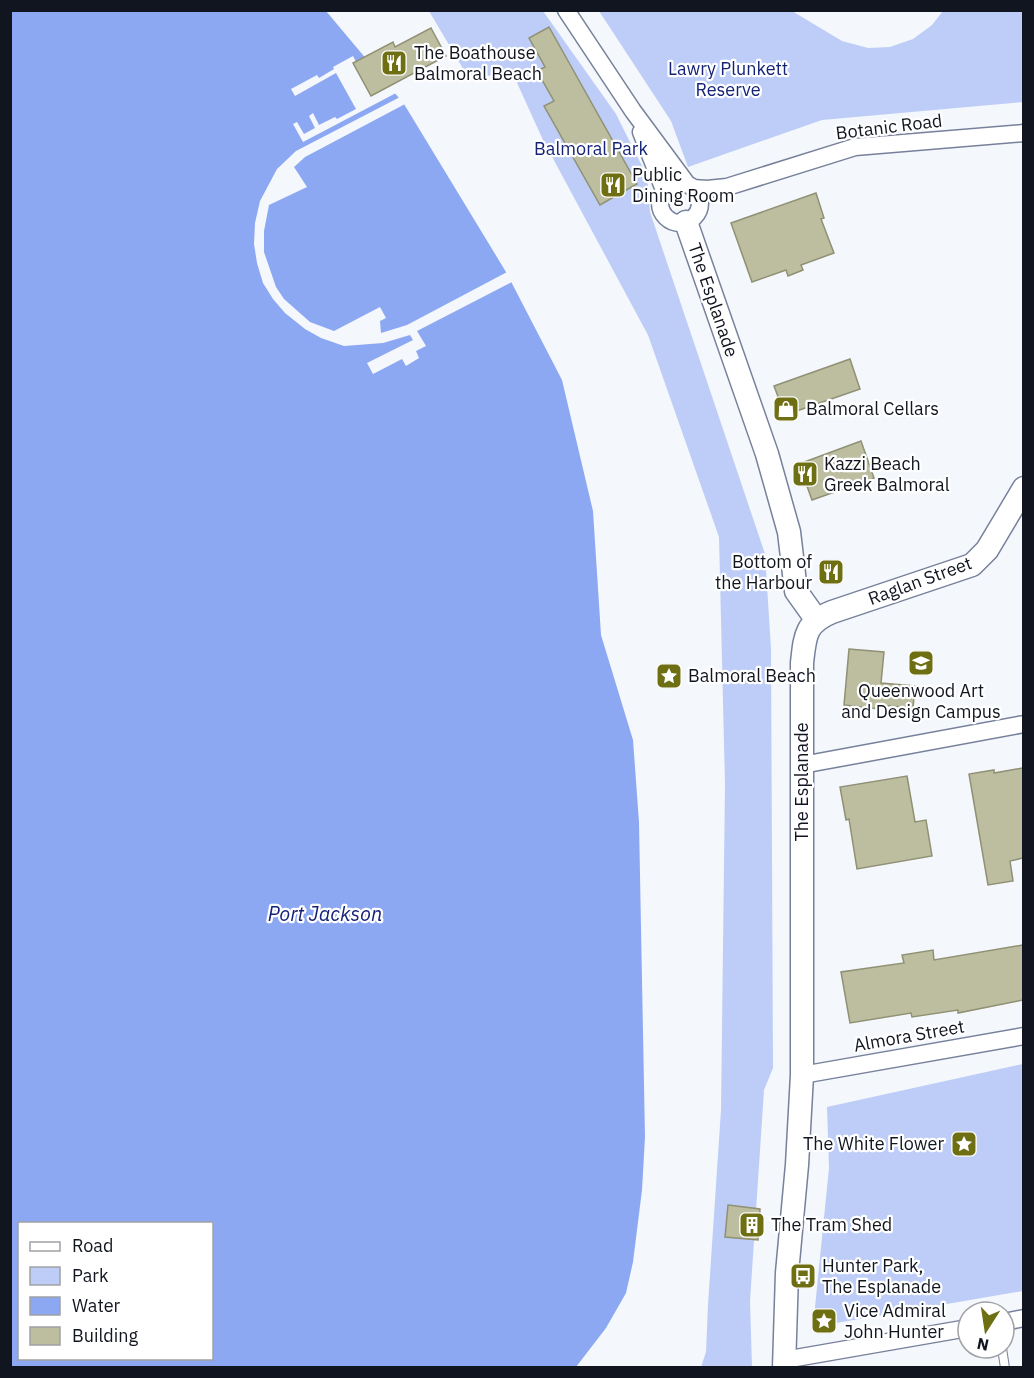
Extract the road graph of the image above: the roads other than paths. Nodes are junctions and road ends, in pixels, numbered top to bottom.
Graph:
1 (566, 10) edge
2 (633, 111) junction
3 (1023, 133) edge
4 (690, 186) junction
5 (727, 187) junction
6 (664, 190) junction
7 (693, 214) junction
8 (1023, 488) edge
9 (816, 619) junction
10 (1023, 724) edge
11 (802, 765) junction
12 (1023, 1036) edge
13 (802, 1075) junction
14 (956, 1330) edge
15 (784, 1364) edge

1 - 2 street
2 - 4 street
2 - 6 street
3 - 5 street, Botanic Road
4 - 5 street, Botanic Road
4 - 6 street
4 - 7 street
5 - 7 street, Botanic Road
6 - 7 street
7 - 9 street, The Esplanade
8 - 9 street, Raglan Street
9 - 11 street, The Esplanade
10 - 11 street
11 - 13 street, The Esplanade
12 - 13 street, Almora Street
13 - 15 street, The Esplanade
14 - 15 street

